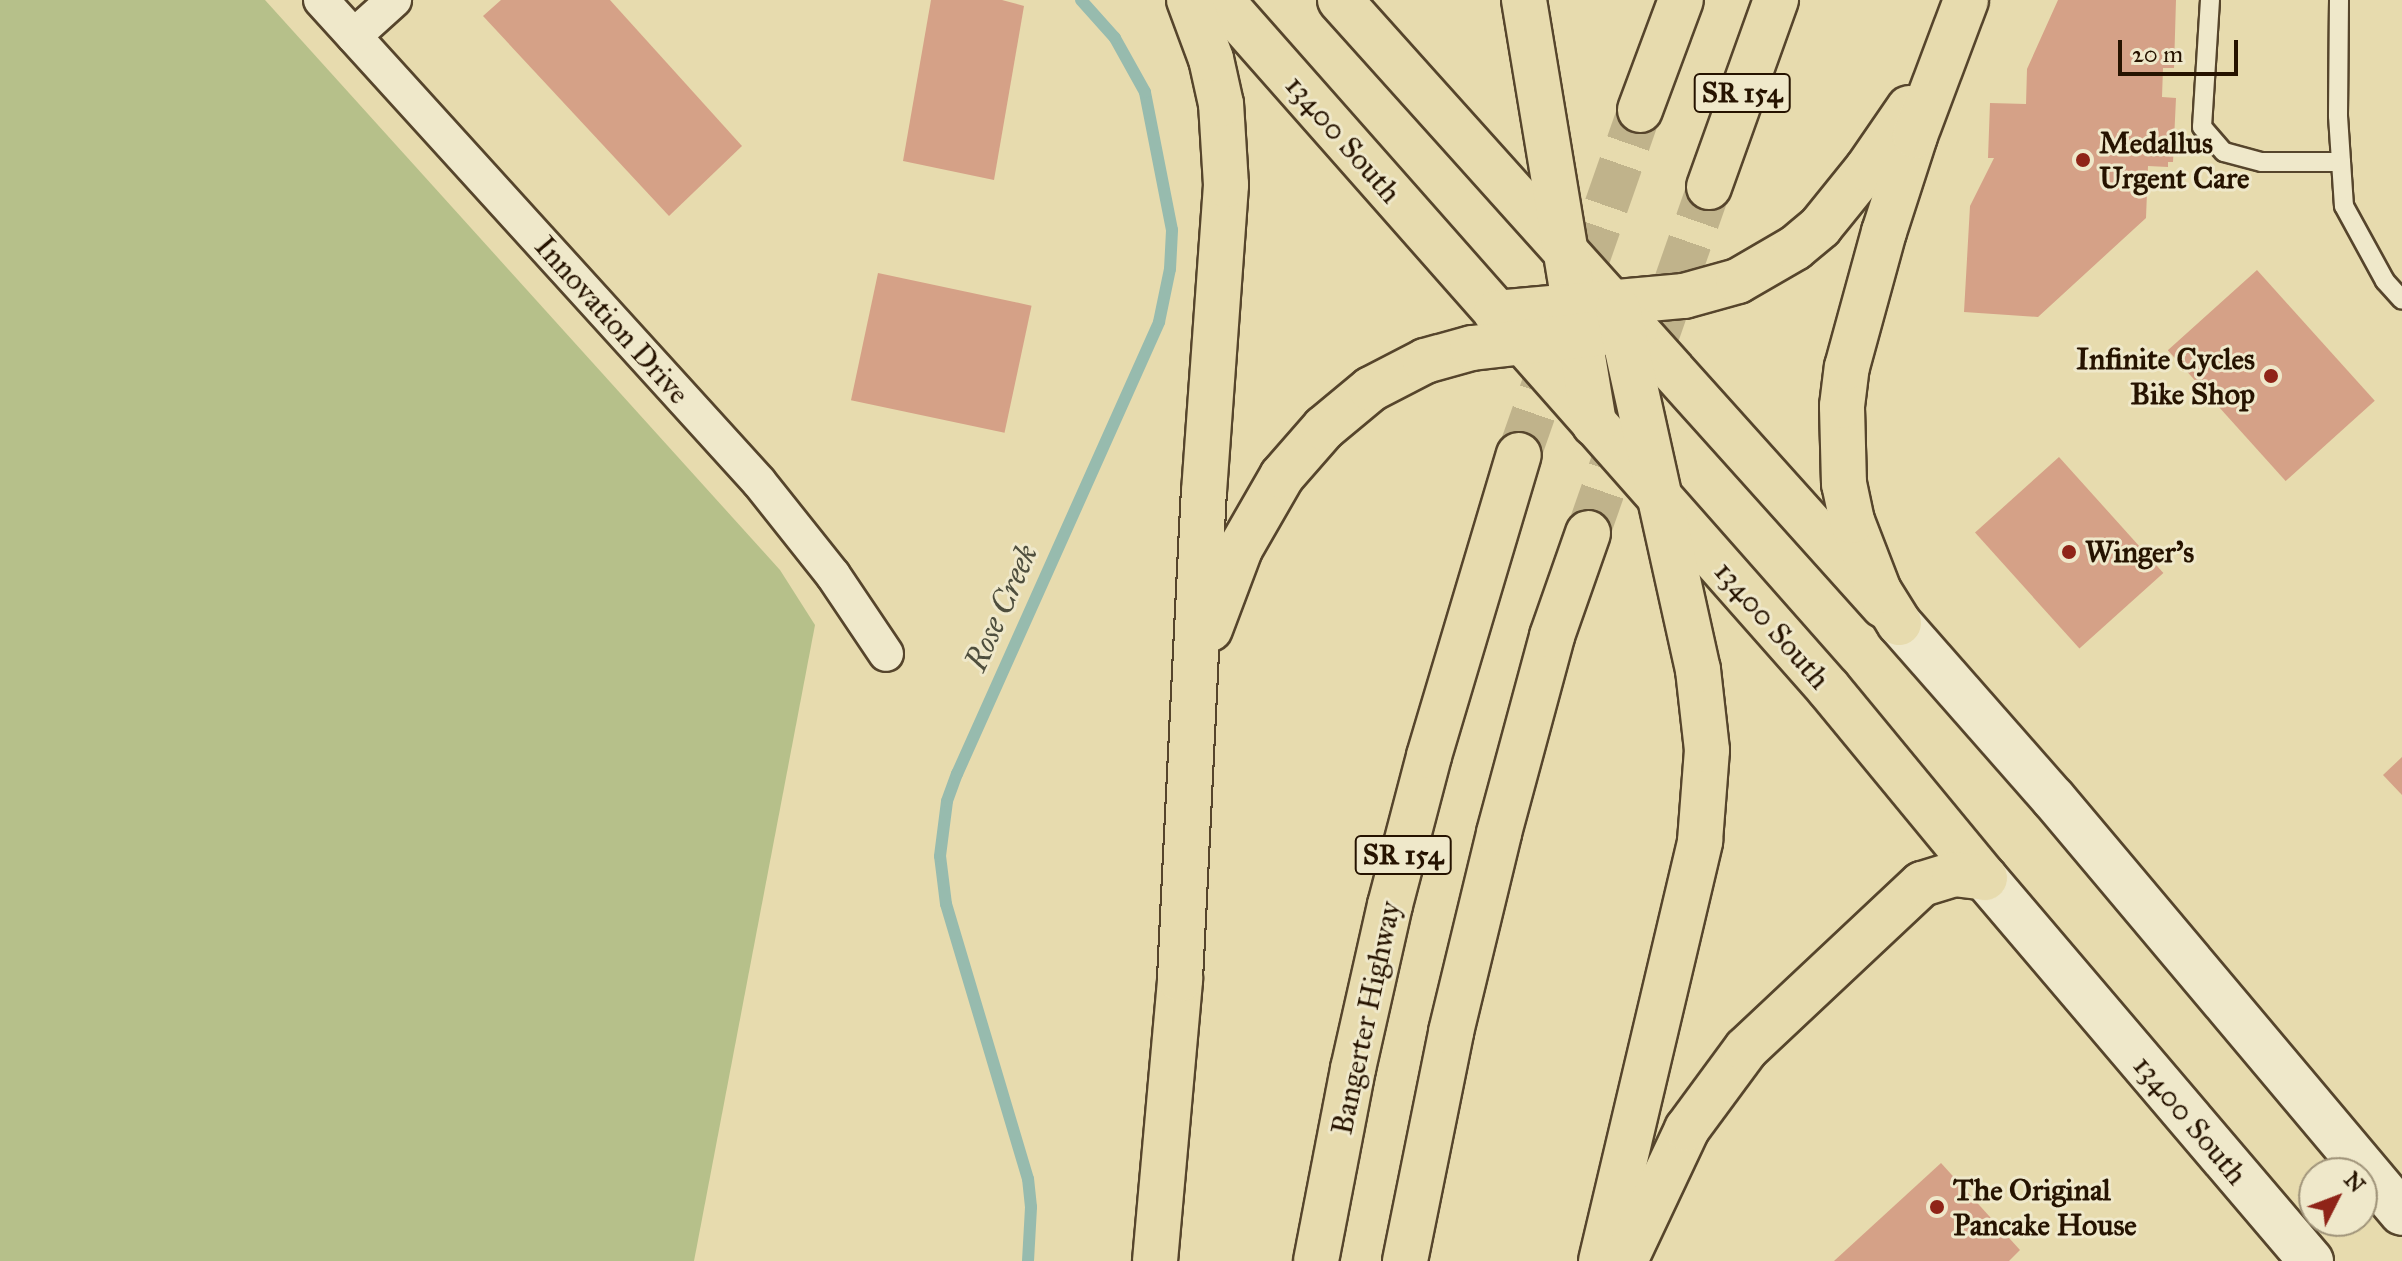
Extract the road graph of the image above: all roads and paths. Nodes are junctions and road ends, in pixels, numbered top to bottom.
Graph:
1 (321, 0) edge
2 (394, 0) edge
3 (1189, 0) edge
4 (1221, 0) edge
5 (1340, 0) edge
6 (1524, 0) edge
7 (1681, 0) edge
8 (1776, 0) edge
9 (2210, 0) edge
10 (2339, 0) edge
11 (1958, 19) edge
12 (354, 36) junction
13 (1640, 110) tunnel mouth
14 (2341, 162) junction
15 (1709, 187) tunnel mouth
16 (1565, 250) junction
17 (2402, 300) edge
18 (1607, 319) junction
19 (1510, 328) junction
20 (1594, 424) junction
21 (1519, 455) tunnel mouth
22 (1660, 497) junction
23 (1588, 533) tunnel mouth
24 (1899, 623) junction
25 (886, 654) dead end
26 (1193, 701) junction
27 (1985, 878) junction
28 (2402, 1213) edge
29 (1155, 1261) edge
30 (1316, 1261) edge
31 (1405, 1261) edge
32 (1601, 1261) edge
33 (1625, 1261) edge
34 (2311, 1261) edge

1 - 12 street, Innovation Drive
2 - 12 street
3 - 26 main road
4 - 19 main road, 13400 South
5 - 16 main road
6 - 16 main road
7 - 13 main road, SR 154
8 - 15 main road, SR 154
9 - 14 lane
10 - 14 lane
11 - 18 main road
11 - 24 main road
12 - 25 street, Innovation Drive
14 - 17 lane
16 - 18 main road
18 - 19 main road
18 - 20 main road
18 - 22 main road
18 - 24 main road
19 - 20 main road, 13400 South
19 - 26 main road
20 - 22 main road, 13400 South
21 - 30 main road, Bangerter Highway / SR 154
22 - 27 main road, 13400 South
22 - 32 main road
23 - 31 main road, SR 154
24 - 28 main road
26 - 29 main road
27 - 33 main road
27 - 34 main road, 13400 South

